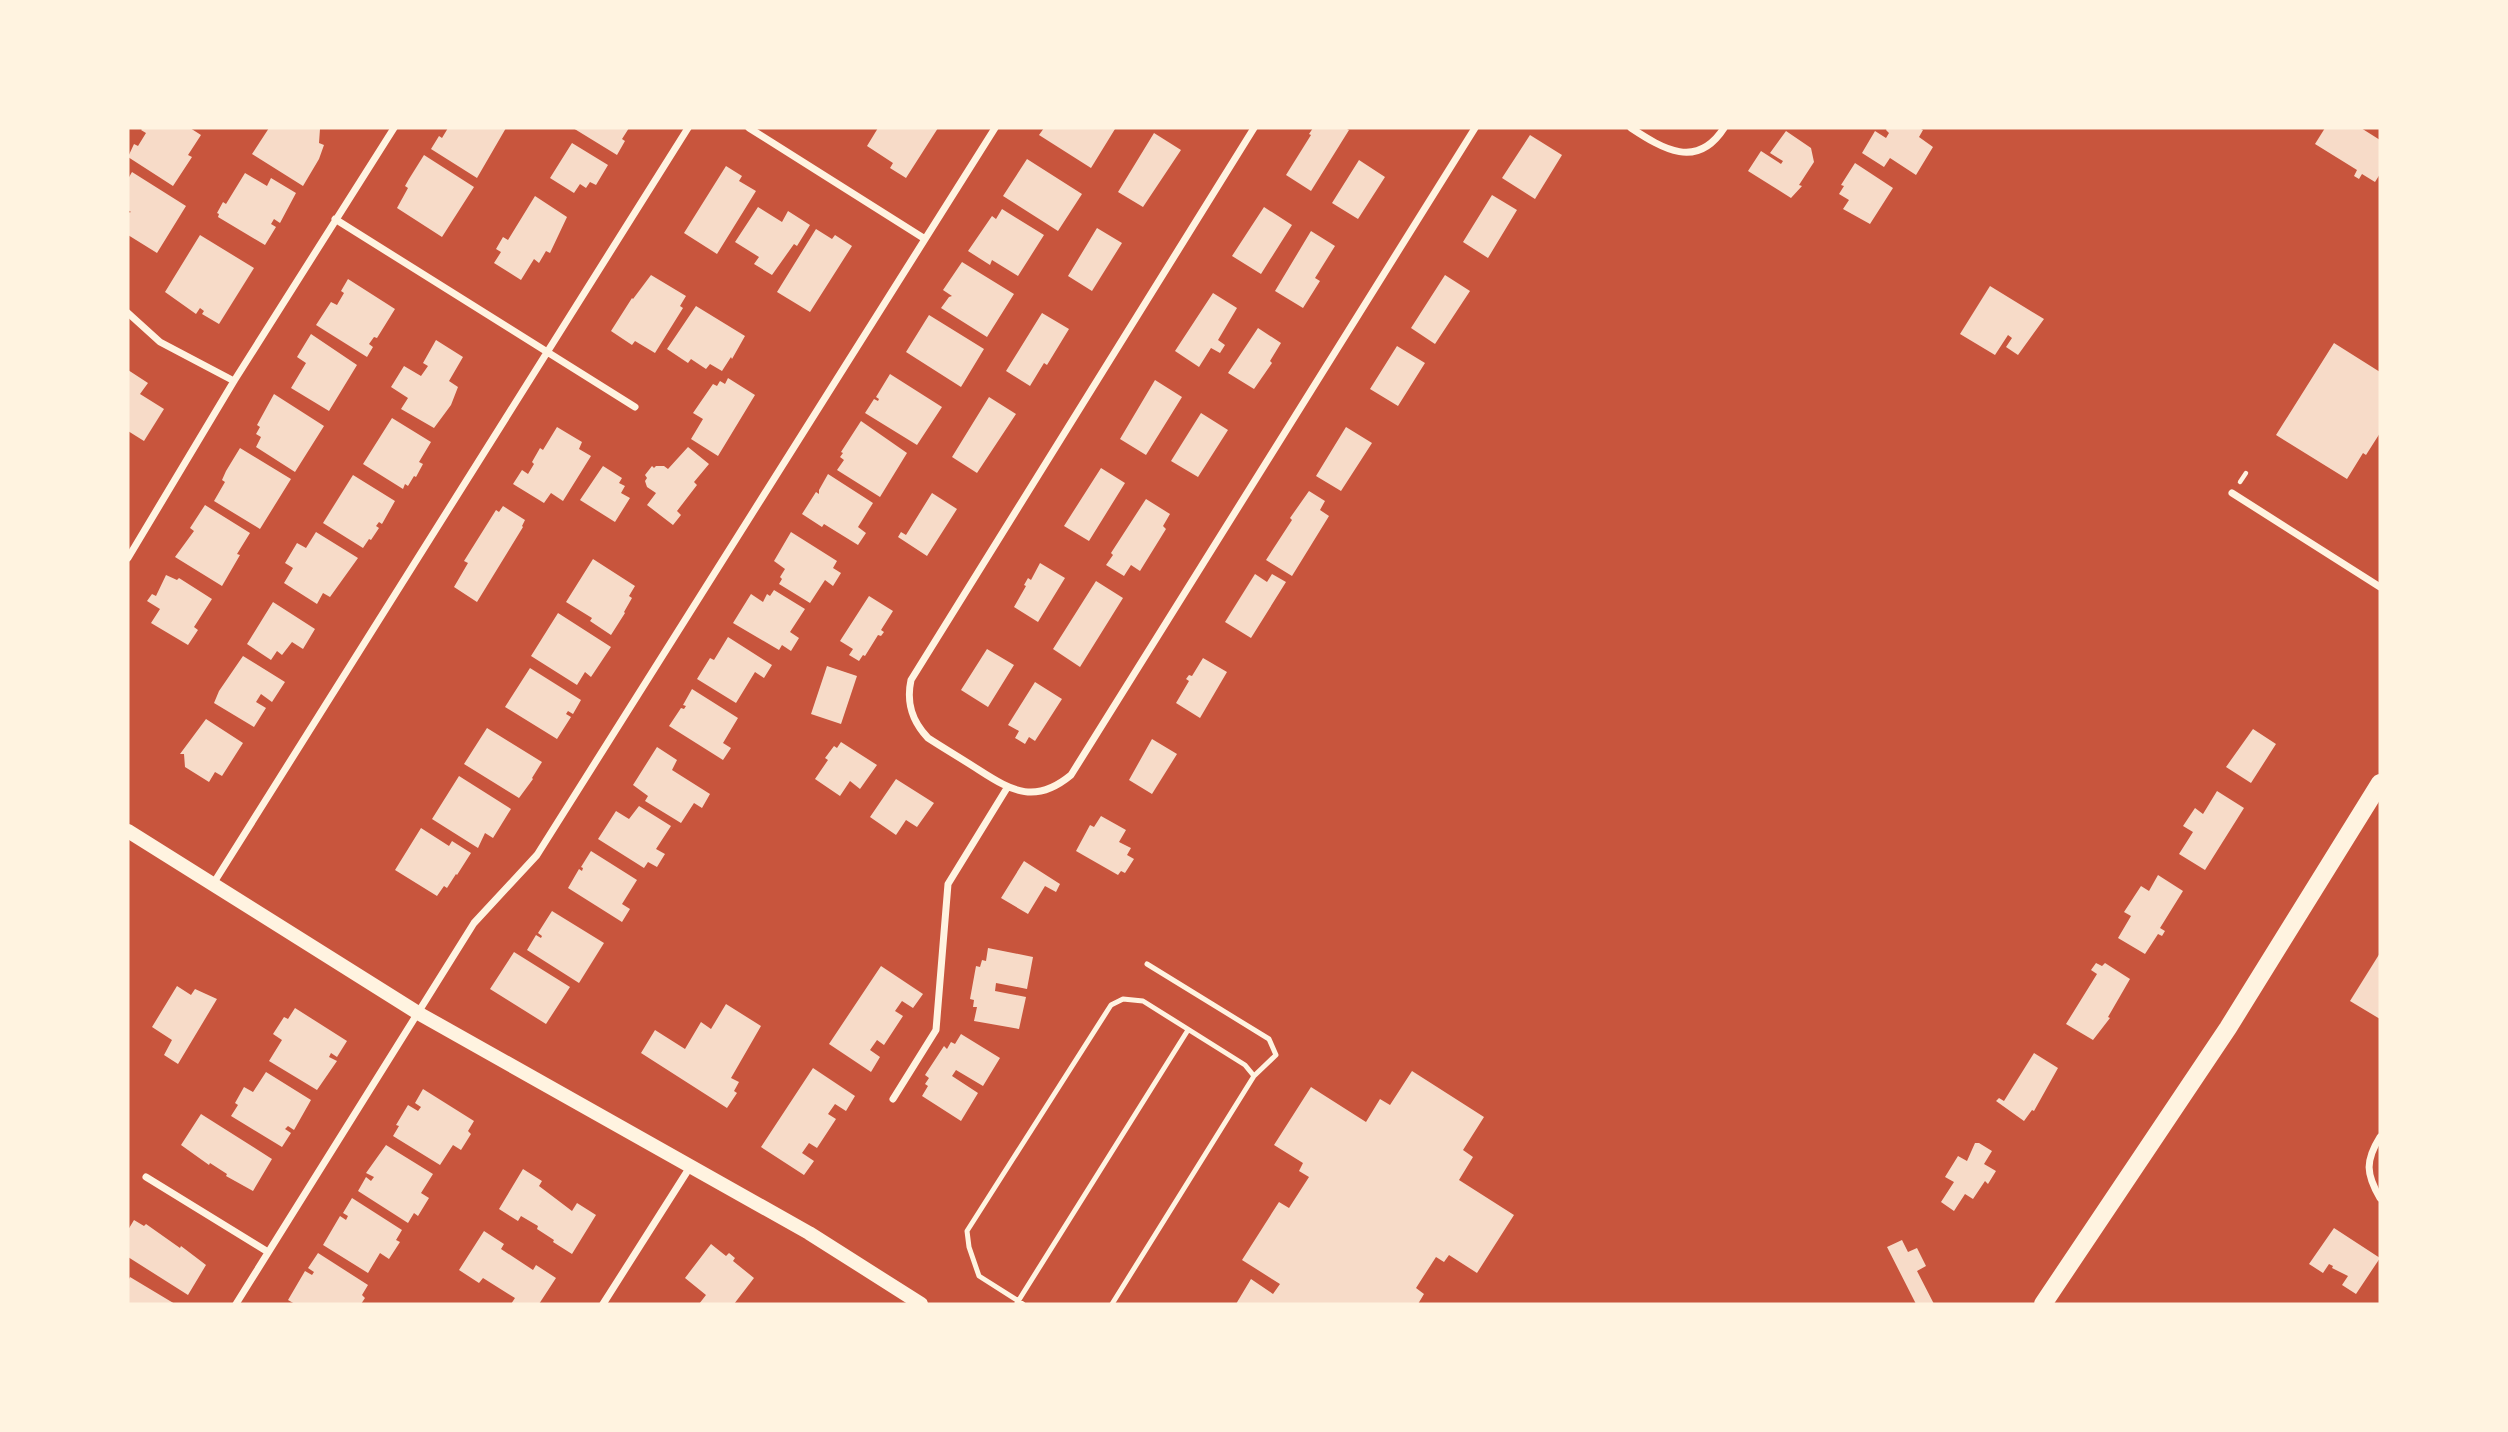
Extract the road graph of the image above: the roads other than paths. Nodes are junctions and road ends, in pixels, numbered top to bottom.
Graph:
1 (394, 128) edge
2 (688, 128) edge
3 (749, 128) edge
4 (995, 128) edge
5 (1254, 128) edge
6 (1475, 128) edge
7 (1631, 128) edge
8 (1724, 128) edge
9 (335, 219) junction
10 (925, 239) junction
11 (128, 313) edge
12 (547, 352) junction
13 (234, 381) junction
14 (635, 407) dead end
15 (2232, 493) dead end
16 (128, 558) edge
17 (2380, 587) edge
18 (2380, 783) edge
19 (1007, 788) junction
20 (128, 831) edge
21 (212, 885) junction
22 (1147, 964) dead end
23 (418, 1013) junction
24 (1188, 1030) junction
25 (1254, 1076) junction
26 (893, 1099) dead end
27 (2380, 1137) edge
28 (690, 1167) junction
29 (146, 1177) dead end
30 (2380, 1198) edge
31 (268, 1252) junction
32 (1019, 1303) edge
33 (236, 1304) edge
34 (603, 1304) edge
35 (920, 1304) edge
36 (1112, 1304) edge
37 (2043, 1304) edge

1 - 9 street
2 - 12 street
3 - 10 street
4 - 10 street
5 - 19 street
6 - 19 street
7 - 8 street
9 - 12 street
9 - 13 street
10 - 23 street
11 - 13 street
12 - 14 street
12 - 21 street
13 - 16 street
15 - 17 street
18 - 37 main road
19 - 26 street
20 - 21 main road
21 - 23 main road
22 - 25 lane
23 - 28 main road
23 - 31 street
24 - 25 lane
24 - 32 lane
24 - 32 lane
25 - 36 lane
27 - 30 street
28 - 34 street
28 - 35 main road
29 - 31 street
31 - 33 street

